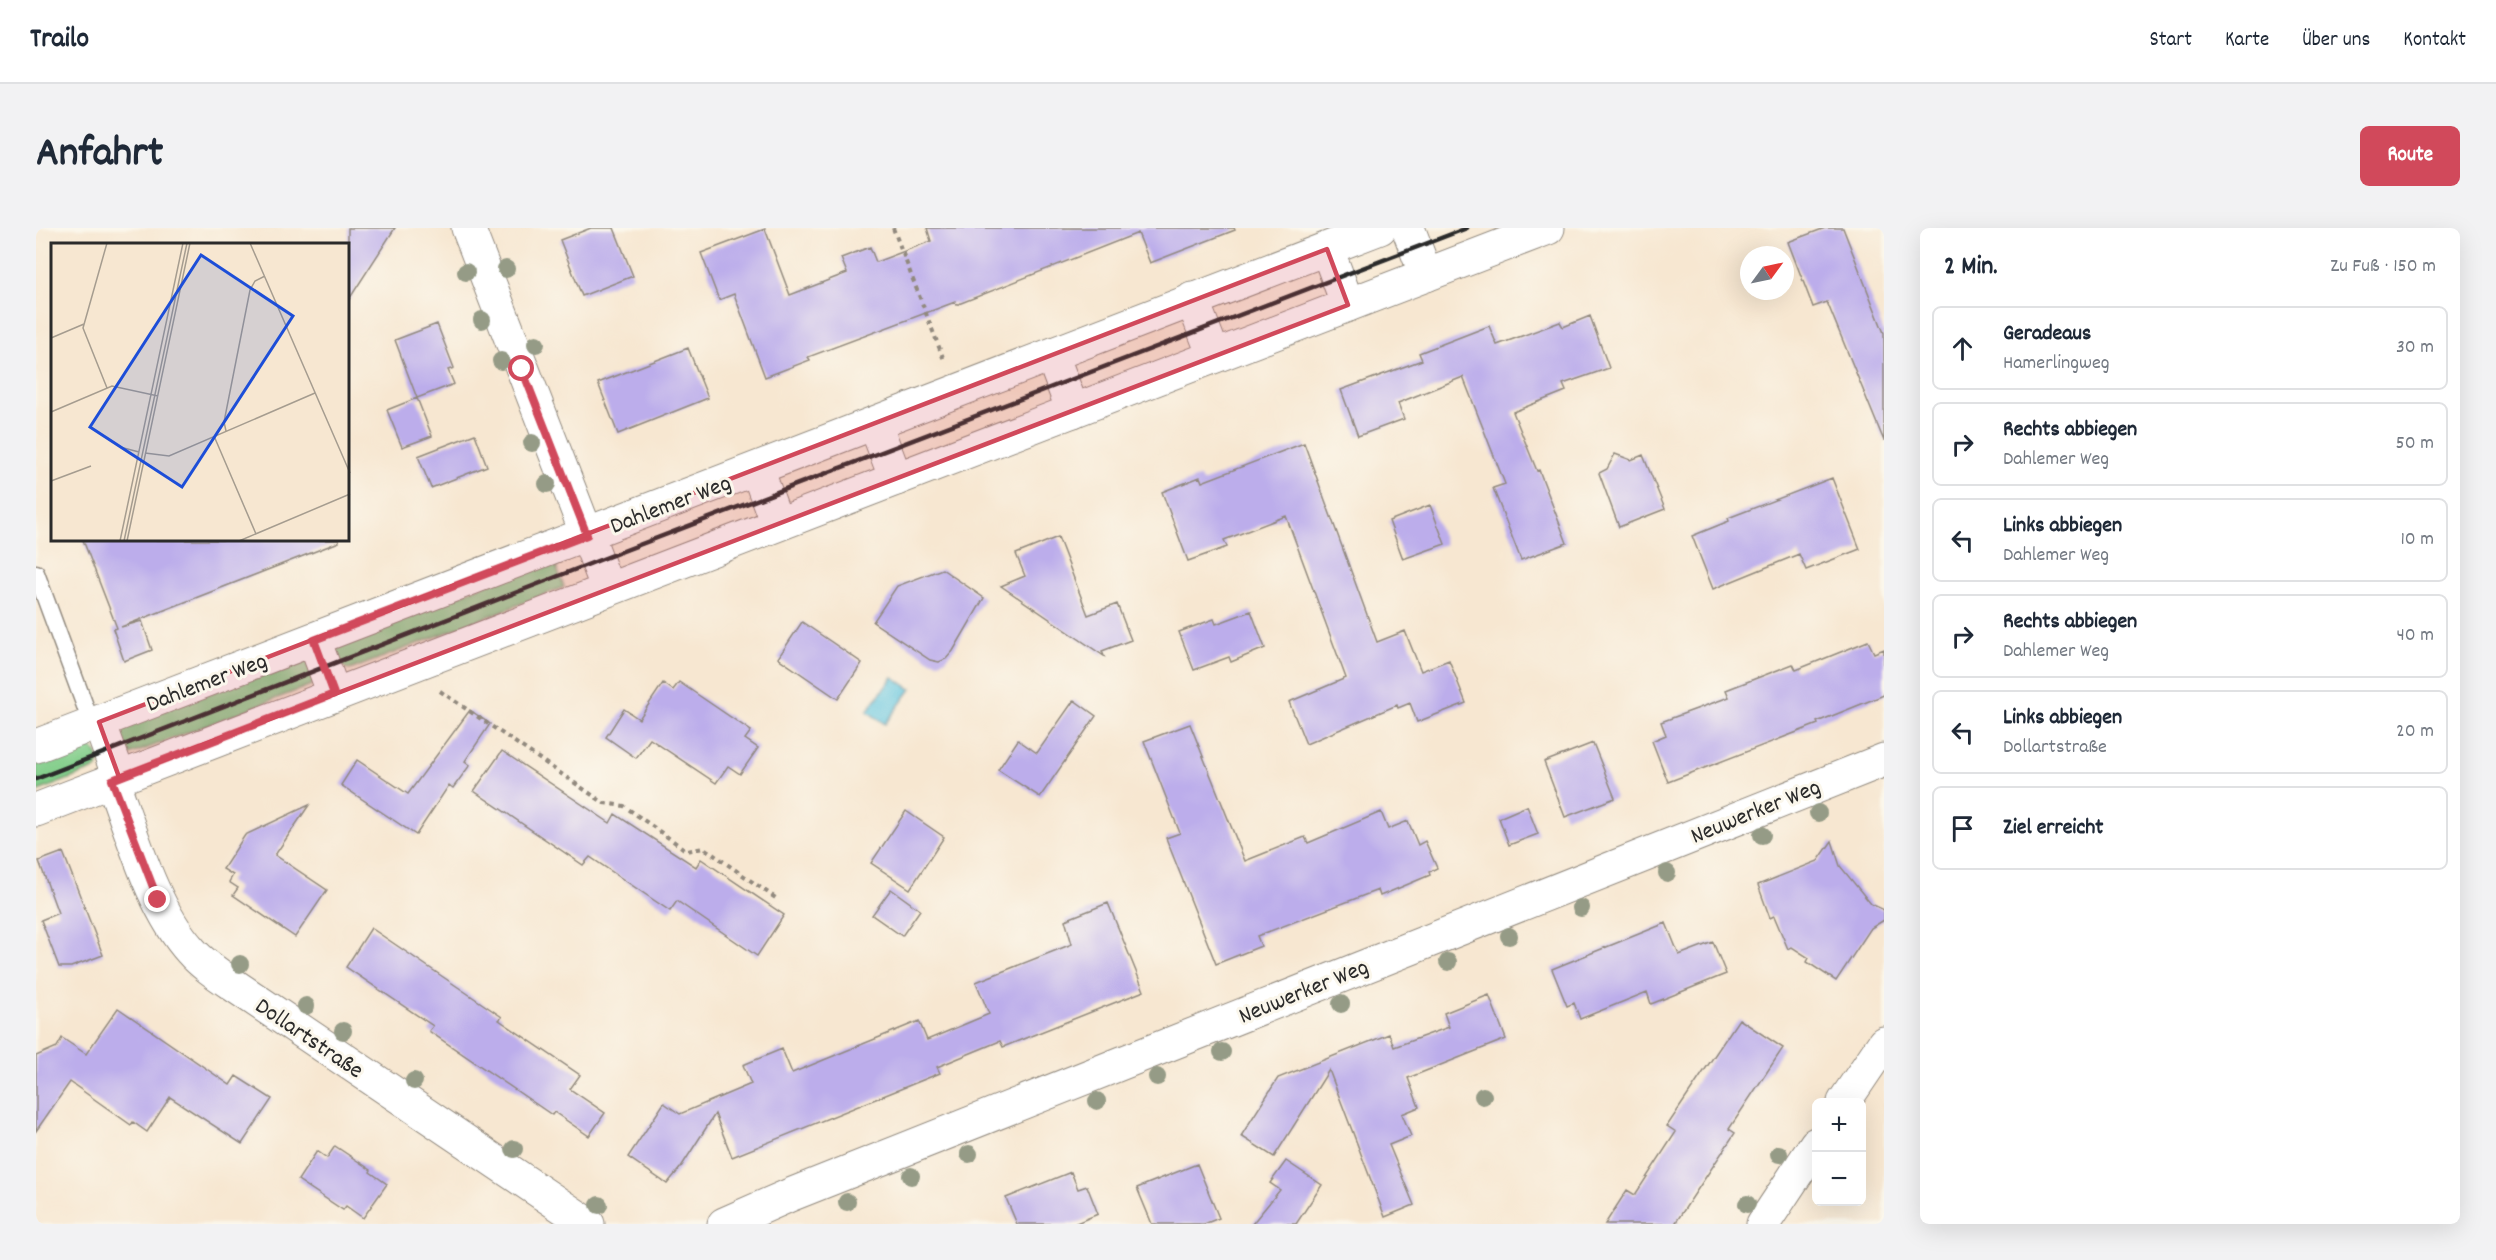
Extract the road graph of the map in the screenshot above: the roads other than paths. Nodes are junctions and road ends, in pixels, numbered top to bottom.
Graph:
1 (468, 228) edge
2 (1380, 228) edge
3 (1408, 228) edge
4 (1548, 228) edge
5 (1327, 249) junction
6 (1426, 275) junction
7 (1192, 299) junction
8 (1348, 305) junction
9 (1052, 355) junction
10 (1214, 357) junction
11 (1073, 411) junction
12 (875, 424) junction
13 (757, 470) junction
14 (896, 478) junction
15 (777, 524) junction
16 (587, 535) junction
17 (36, 573) edge
18 (608, 589) junction
19 (314, 640) junction
20 (334, 694) junction
21 (95, 723) junction
22 (36, 746) edge
23 (1884, 760) edge
24 (116, 779) junction
25 (36, 810) edge
26 (1884, 1043) edge
27 (1847, 1098) edge
28 (1812, 1150) edge
29 (579, 1222) edge
30 (724, 1224) edge
31 (1763, 1224) edge

1 - 16 street
2 - 5 street, Dahlemer Weg
3 - 6 street
4 - 6 street
5 - 7 street, Dahlemer Weg
5 - 8 street
6 - 8 street
7 - 9 street, Dahlemer Weg
7 - 10 street
8 - 10 street
9 - 11 street
9 - 12 street, Dahlemer Weg
10 - 11 street
11 - 14 street
12 - 13 street, Dahlemer Weg
12 - 14 street
13 - 15 street, Dahlemer Weg
13 - 16 street, Dahlemer Weg
14 - 15 street
15 - 18 street
16 - 18 street
16 - 19 street, Dahlemer Weg
17 - 21 lane
18 - 20 street
19 - 20 street
19 - 21 street, Dahlemer Weg
20 - 24 street
21 - 22 street, Dahlemer Weg
21 - 24 street
23 - 30 street, Neuwerker Weg
24 - 25 street
24 - 29 street, Dollartstraße
26 - 27 street
28 - 31 street

